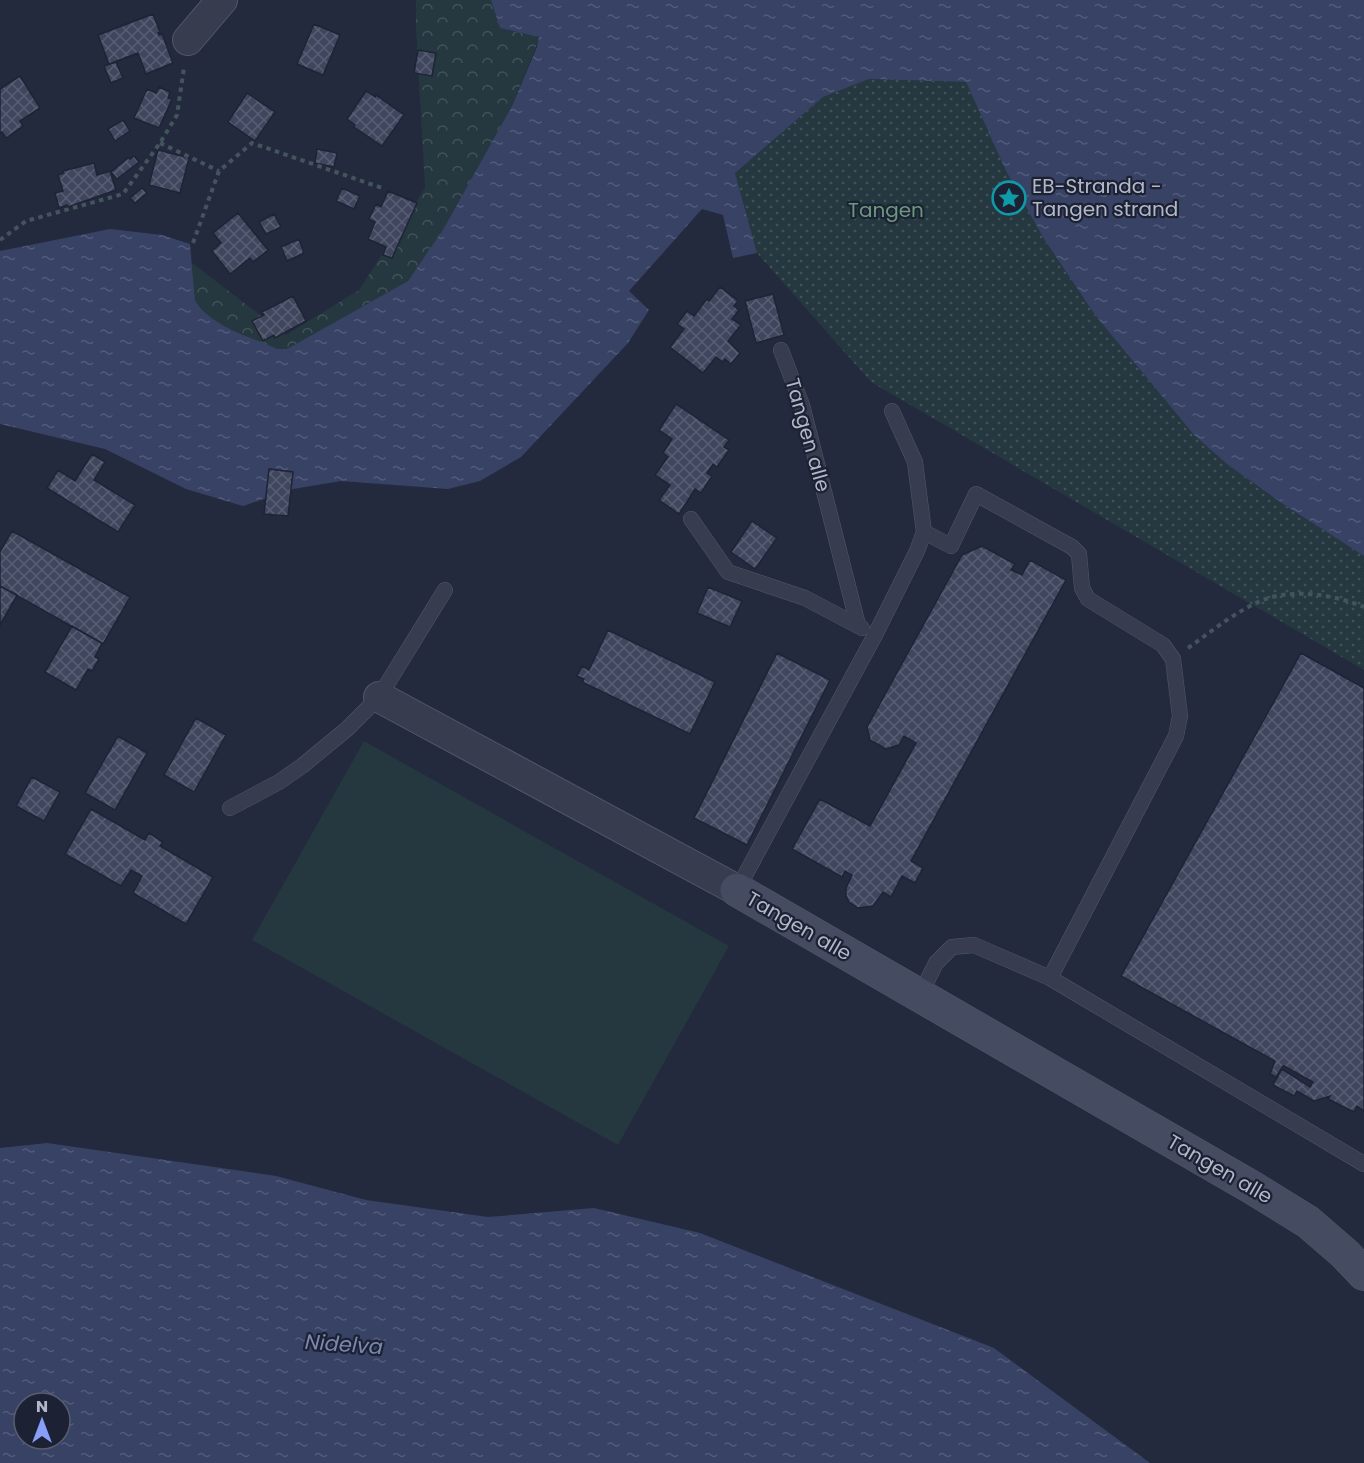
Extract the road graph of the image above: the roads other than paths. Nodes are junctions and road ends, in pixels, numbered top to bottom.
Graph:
1 (222, 0) edge
2 (188, 40) road end
3 (781, 350) dead end
4 (892, 411) dead end
5 (691, 519) dead end
6 (924, 532) junction
7 (445, 590) dead end
8 (858, 626) junction
9 (875, 635) junction
10 (379, 697) junction
11 (230, 808) dead end
12 (736, 890) junction
13 (1050, 978) junction
14 (919, 997) junction
15 (1364, 1164) edge
16 (1364, 1274) edge

1 - 2 street
3 - 8 lane, Tangen alle
4 - 6 lane
5 - 8 lane
6 - 9 lane
6 - 13 lane
7 - 10 lane
8 - 9 lane
9 - 12 lane
10 - 11 lane
10 - 12 street, Tangen alle
12 - 14 main road, Tangen alle
13 - 14 lane
13 - 15 lane
14 - 16 main road, Tangen alle

